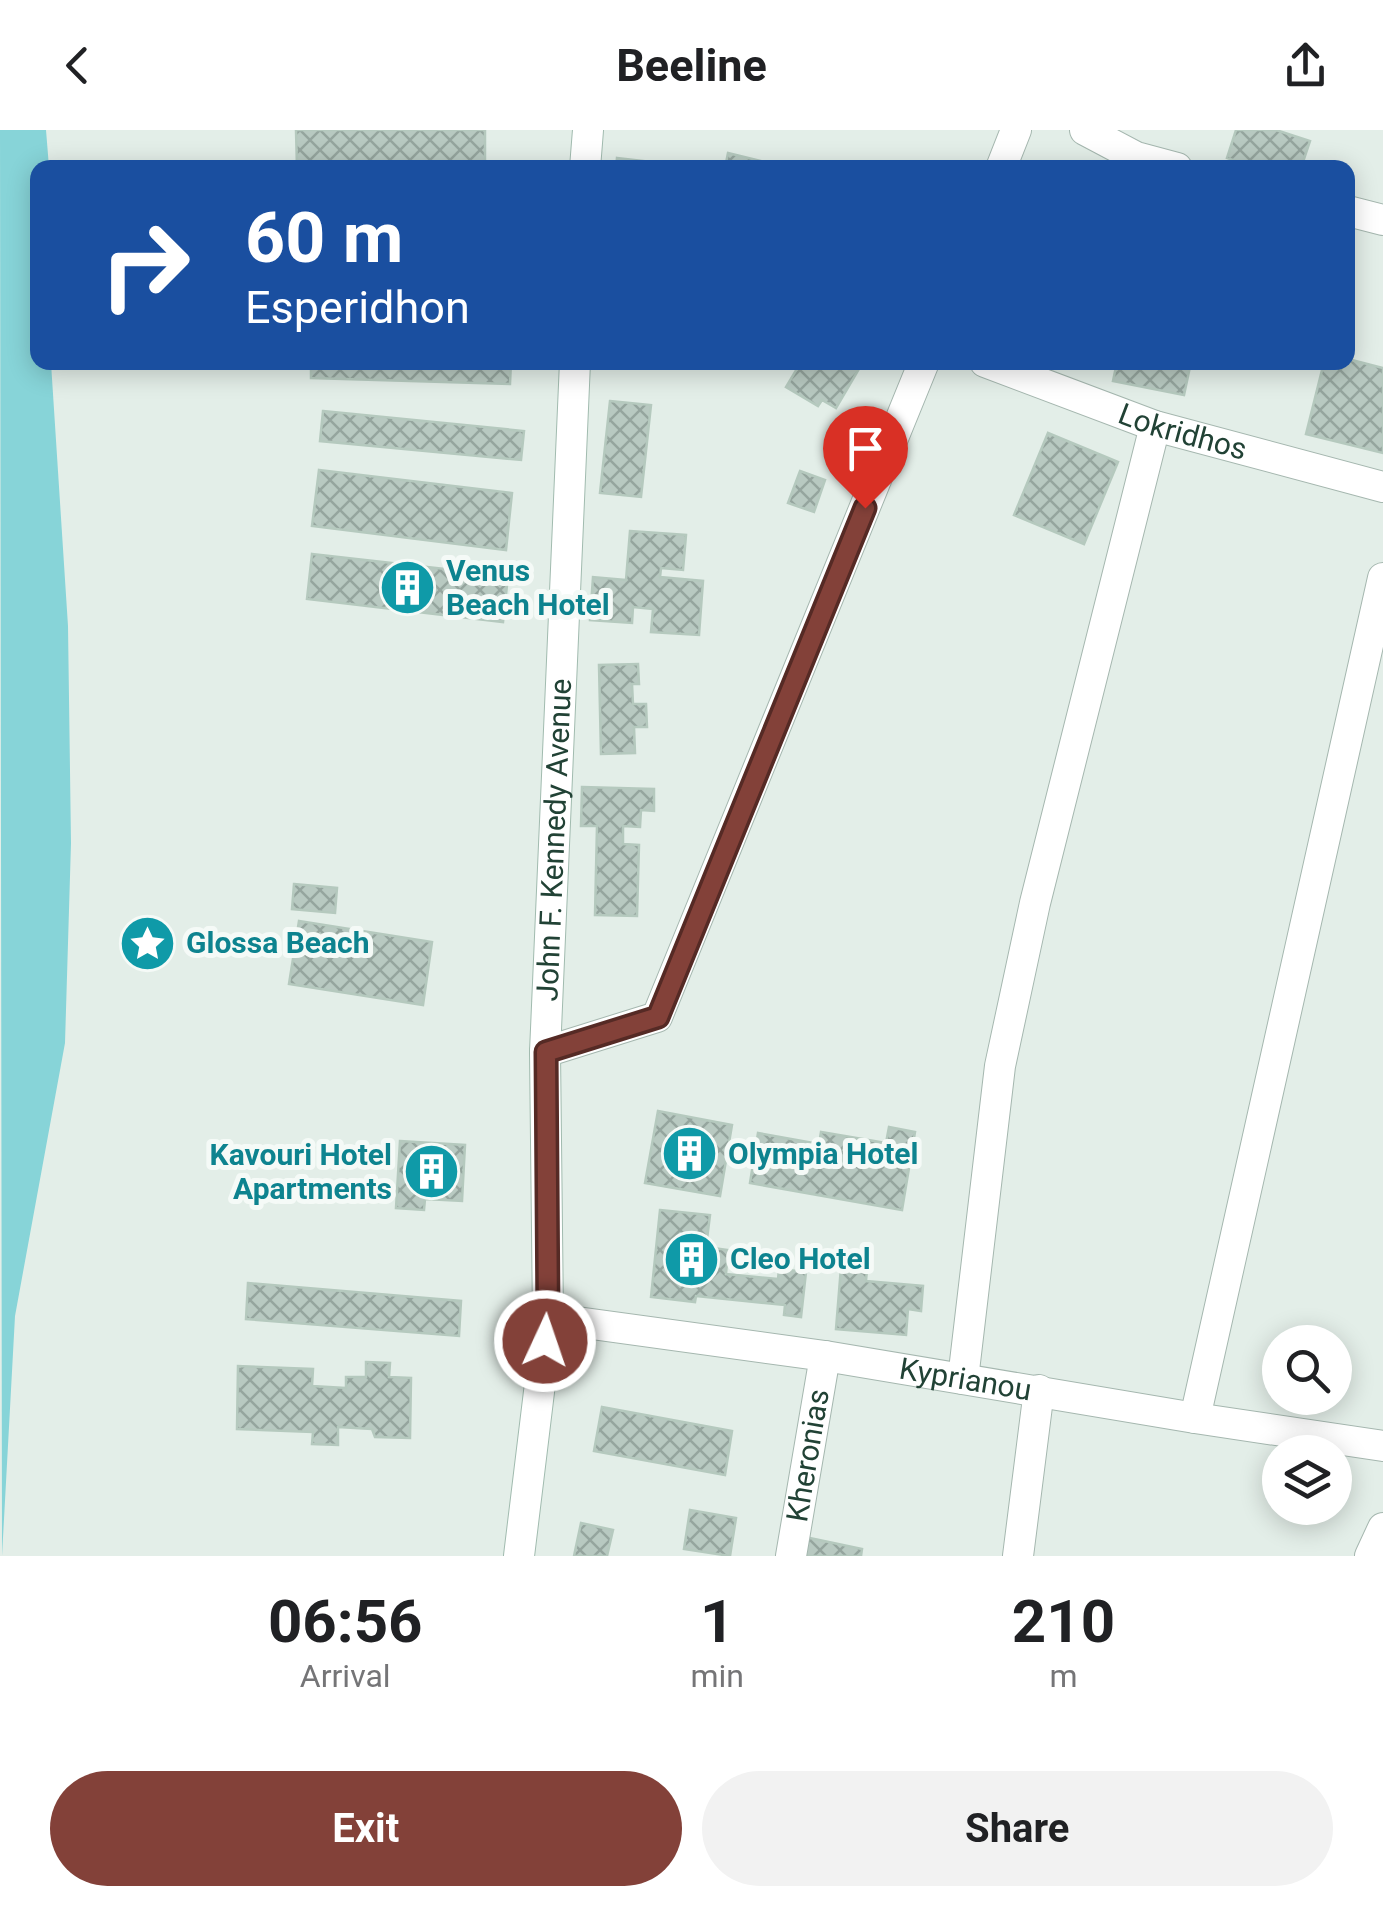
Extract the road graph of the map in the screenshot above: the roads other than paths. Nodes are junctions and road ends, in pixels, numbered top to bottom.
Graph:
1 (588, 130) edge
2 (1016, 130) edge
3 (1085, 130) edge
4 (586, 160) edge
5 (1004, 160) edge
6 (1147, 160) edge
7 (1355, 213) edge
8 (1383, 220) edge
9 (575, 370) edge
10 (921, 370) edge
11 (1006, 370) edge
12 (1155, 426) junction
13 (1383, 487) edge
14 (1383, 578) edge
15 (546, 1052) junction
16 (548, 1318) junction
17 (825, 1356) junction
18 (963, 1379) junction
19 (1039, 1390) junction
20 (1194, 1418) junction
21 (1383, 1446) edge
22 (1383, 1528) edge
23 (520, 1556) edge
24 (790, 1556) edge
25 (1018, 1556) edge
26 (1370, 1556) edge

1 - 4 street
2 - 5 street
3 - 6 street
7 - 8 street
9 - 15 street, John F. Kennedy Avenue
10 - 15 street
11 - 12 street, Lokridhos
12 - 13 street, Lokridhos
12 - 18 street
14 - 20 street
15 - 16 street, John F. Kennedy Avenue
16 - 17 street, Kyprianou
16 - 23 street, John F. Kennedy Avenue
17 - 18 street, Kyprianou
17 - 24 street, Kheronias
18 - 19 street, Kyprianou
19 - 20 street, Kyprianou
19 - 25 street
20 - 21 street, Kyprianou
22 - 26 street

